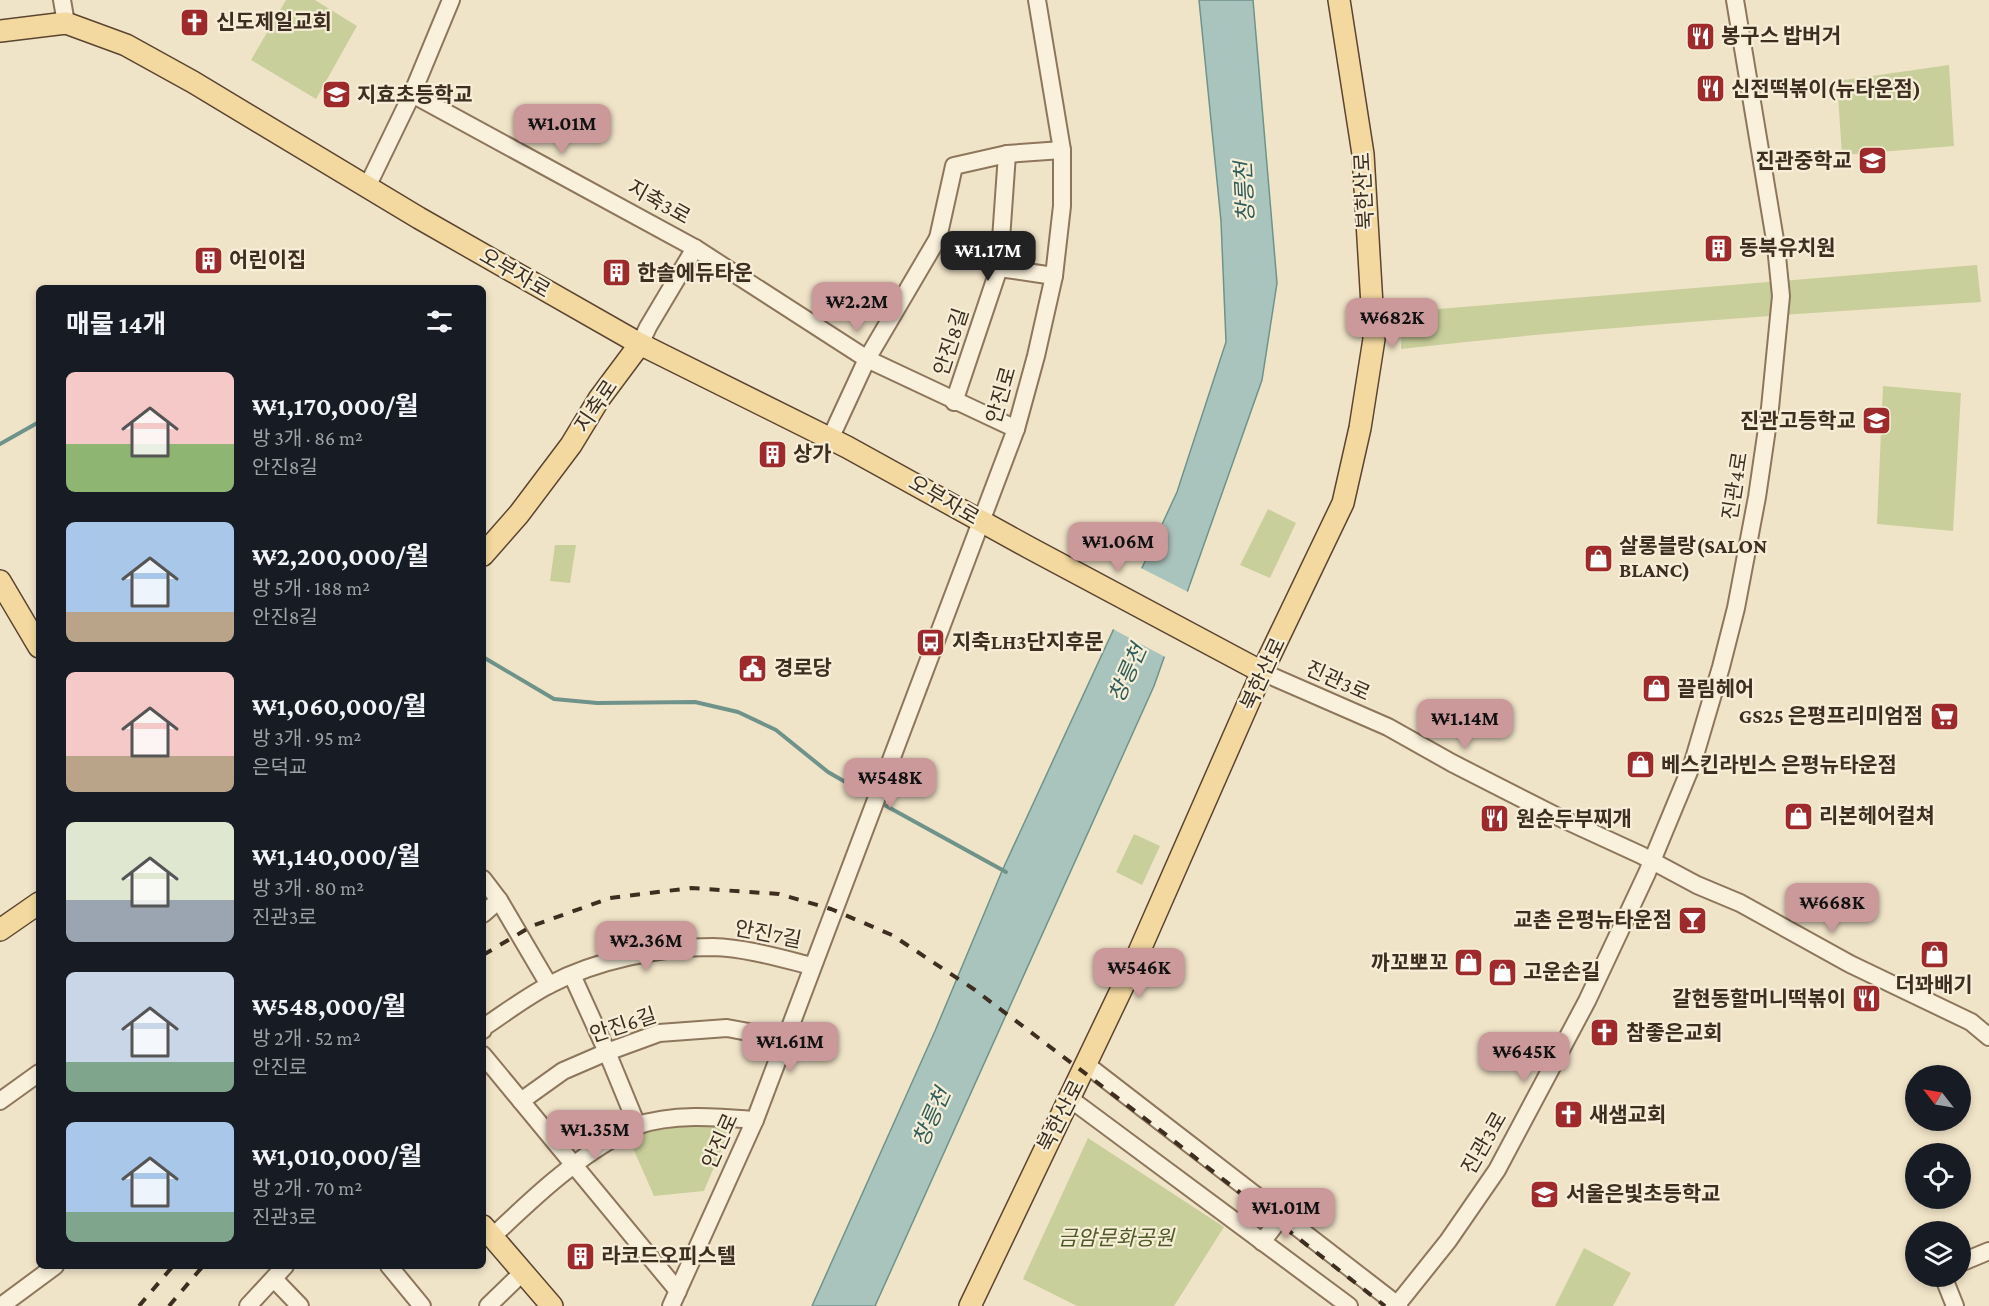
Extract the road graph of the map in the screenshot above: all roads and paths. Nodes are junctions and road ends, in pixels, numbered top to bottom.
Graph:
1 (62, 0) edge
2 (451, 0) edge
3 (1037, 0) edge
4 (1339, 0) edge
5 (1735, 0) edge
6 (66, 22) junction
7 (0, 31) edge
8 (412, 94) junction
9 (1062, 150) junction
10 (1007, 154) junction
11 (367, 187) junction
12 (938, 238) junction
13 (695, 248) junction
14 (999, 268) junction
15 (1054, 276) junction
16 (640, 344) junction
17 (867, 359) junction
18 (954, 402) junction
19 (1016, 429) junction
20 (830, 439) junction
21 (981, 521) junction
22 (486, 552) edge
23 (0, 581) edge
24 (36, 642) edge
25 (1262, 672) junction
26 (1653, 861) junction
27 (486, 883) edge
28 (499, 900) junction
29 (36, 905) edge
30 (486, 911) edge
31 (0, 930) edge
32 (812, 966) junction
33 (572, 975) junction
34 (549, 985) junction
35 (486, 1026) edge
36 (1989, 1037) edge
37 (785, 1039) junction
38 (607, 1052) junction
39 (486, 1059) edge
40 (1087, 1065) junction
41 (36, 1075) edge
42 (1069, 1098) junction
43 (0, 1101) edge
44 (521, 1101) junction
45 (754, 1120) junction
46 (637, 1125) junction
47 (575, 1165) junction
48 (1282, 1216) junction
49 (487, 1232) edge
50 (1263, 1242) junction
51 (1989, 1251) edge
52 (1971, 1258) edge
53 (51, 1269) edge
54 (391, 1269) edge
55 (280, 1272) edge
56 (522, 1273) junction
57 (1947, 1287) edge
58 (674, 1299) edge
59 (0, 1306) edge
60 (248, 1306) edge
61 (300, 1306) edge
62 (422, 1306) edge
63 (488, 1306) edge
64 (552, 1306) edge
65 (970, 1306) edge
66 (1349, 1306) edge
67 (1397, 1306) edge
68 (1955, 1306) edge

1 - 6 street
2 - 8 street
3 - 9 street, 안진로
4 - 25 main road, 북한산로
5 - 26 street, 진관4로
6 - 7 main road, 오부자로
6 - 11 main road, 오부자로
8 - 11 street
8 - 13 street, 지축3로
9 - 10 street
9 - 15 street, 안진로
10 - 12 street
10 - 14 street, 안진8길
11 - 16 main road, 오부자로
12 - 14 street
12 - 17 street
13 - 16 street, 지축로
13 - 17 street, 안진8길
14 - 15 street
14 - 18 street, 안진8길
15 - 19 street, 안진로
16 - 20 main road, 오부자로
16 - 22 main road, 지축로
17 - 18 street, 안진8길
17 - 20 street
18 - 19 street, 안진8길
19 - 21 street, 안진로
20 - 21 main road, 오부자로
21 - 25 main road, 오부자로
21 - 32 street, 안진로
23 - 24 main road
25 - 26 street, 진관3로
25 - 40 main road, 북한산로
26 - 36 street, 진관3로
26 - 67 street, 진관3로
27 - 28 street
28 - 30 street
28 - 34 street
29 - 31 main road
32 - 33 street, 안진7길
32 - 37 street, 안진로
33 - 34 street, 안진7길
33 - 38 street
34 - 35 street, 안진7길
37 - 38 street, 안진6길
37 - 45 street, 안진로
38 - 44 street, 안진6길
38 - 46 street
39 - 44 street
40 - 42 main road, 북한산로
40 - 48 street, 진관3로
41 - 43 street
42 - 50 street
42 - 65 main road, 북한산로
44 - 47 street
45 - 46 street
45 - 58 street, 안진로
46 - 47 street
47 - 49 street
47 - 58 street
48 - 50 street
48 - 67 street, 진관3로
49 - 56 main road
50 - 66 street
51 - 52 street
53 - 59 street
54 - 62 street
55 - 60 street
55 - 61 street
56 - 63 street
56 - 64 main road
57 - 68 street

